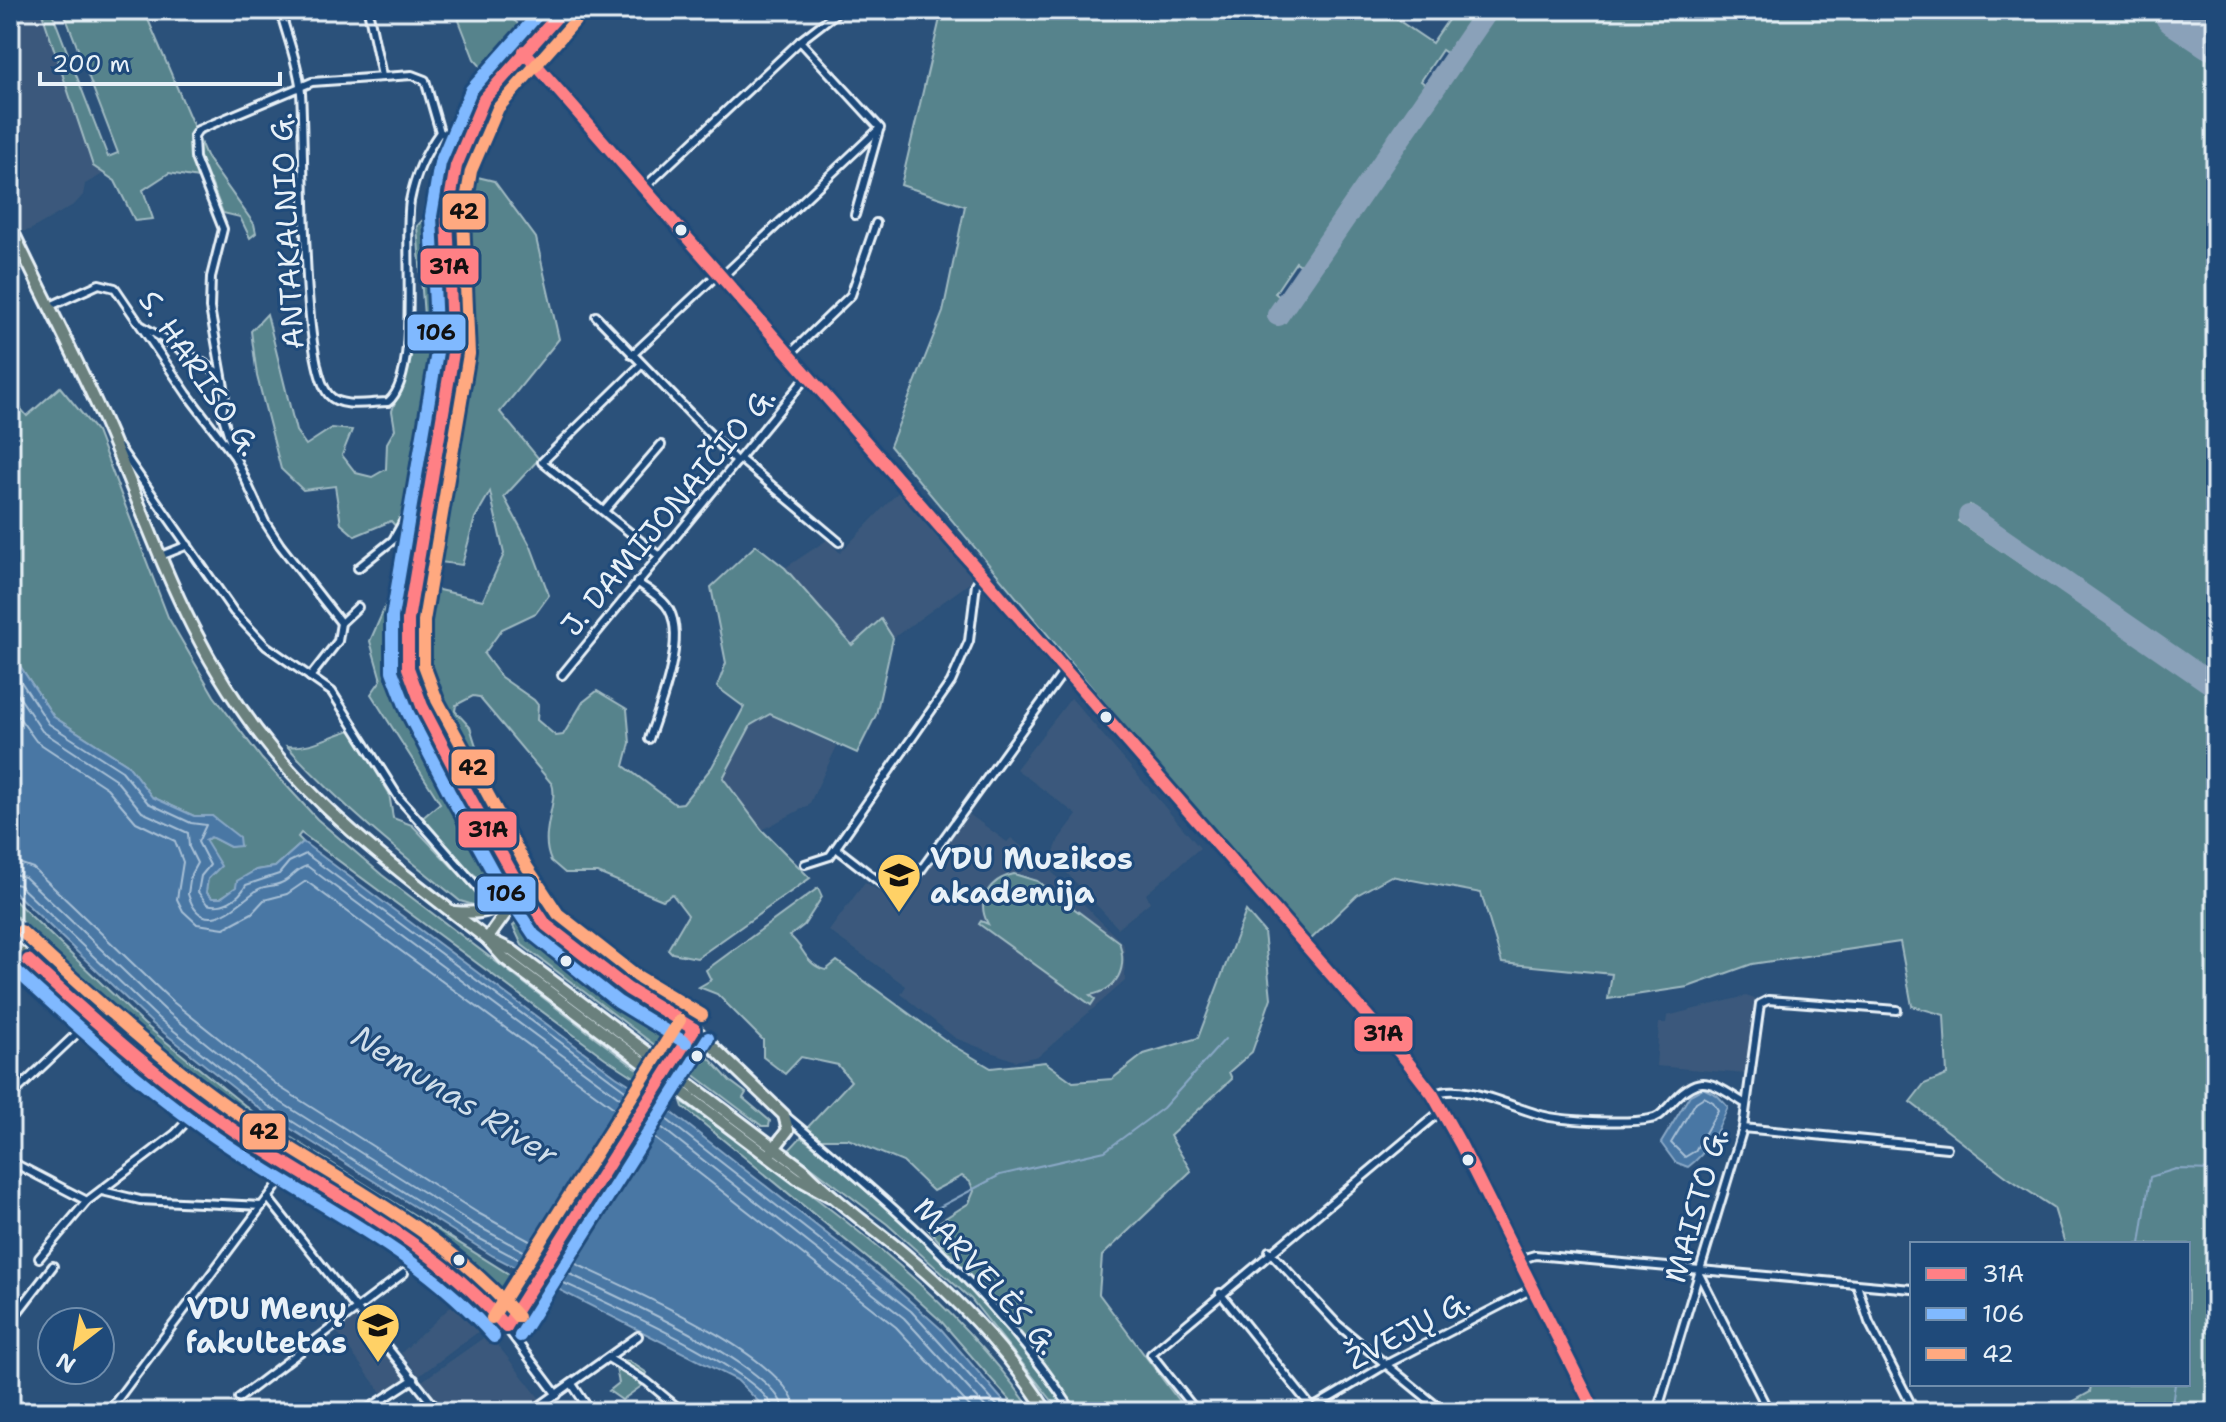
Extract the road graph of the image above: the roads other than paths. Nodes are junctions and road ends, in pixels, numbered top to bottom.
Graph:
1 (280, 10) edge
2 (368, 10) edge
3 (563, 10) edge
4 (840, 10) edge
5 (800, 41) junction
6 (524, 51) junction
7 (382, 76) junction
8 (301, 89) junction
9 (880, 128) junction
10 (440, 132) junction
11 (462, 144) junction
12 (645, 187) junction
13 (855, 215) dead end
14 (876, 223) dead end
15 (10, 226) edge
16 (722, 274) junction
17 (48, 307) junction
18 (596, 316) dead end
19 (140, 325) junction
20 (790, 354) junction
21 (632, 355) junction
22 (641, 365) junction
23 (221, 374) junction
24 (808, 375) junction
25 (110, 434) junction
26 (661, 445) dead end
27 (235, 457) junction
28 (738, 460) junction
29 (426, 507) junction
30 (605, 510) junction
31 (839, 542) dead end
32 (188, 545) junction
33 (659, 556) junction
34 (158, 557) junction
35 (358, 568) dead end
36 (982, 574) junction
37 (637, 582) junction
38 (358, 607) dead end
39 (341, 623) junction
40 (1065, 670) junction
41 (562, 675) dead end
42 (310, 677) junction
43 (649, 739) dead end
44 (836, 848) junction
45 (499, 851) junction
46 (805, 864) dead end
47 (521, 871) junction
48 (508, 884) junction
49 (480, 890) dead end
50 (527, 896) junction
51 (452, 911) junction
52 (505, 914) junction
53 (487, 939) junction
54 (568, 940) junction
55 (10, 943) edge
56 (28, 960) junction
57 (10, 977) edge
58 (1897, 1010) dead end
59 (91, 1020) junction
60 (694, 1029) junction
61 (1433, 1095) junction
62 (10, 1097) edge
63 (1746, 1104) junction
64 (200, 1107) junction
65 (1442, 1110) junction
66 (784, 1115) junction
67 (1743, 1128) junction
68 (788, 1130) junction
69 (755, 1133) junction
70 (1947, 1148) dead end
71 (771, 1152) junction
72 (10, 1161) edge
73 (291, 1167) junction
74 (102, 1191) junction
75 (268, 1198) junction
76 (87, 1201) junction
77 (262, 1206) junction
78 (1269, 1251) junction
79 (39, 1258) dead end
80 (1518, 1260) junction
81 (53, 1266) dead end
82 (404, 1273) dead end
83 (1700, 1273) junction
84 (1857, 1285) junction
85 (1532, 1289) junction
86 (1910, 1289) edge
87 (1220, 1293) junction
88 (360, 1309) junction
89 (10, 1322) edge
90 (506, 1327) junction
91 (638, 1336) dead end
92 (608, 1358) junction
93 (1385, 1365) junction
94 (414, 1379) junction
95 (572, 1384) junction
96 (557, 1395) junction
97 (239, 1398) dead end
98 (1309, 1410) edge
99 (109, 1412) edge
100 (363, 1412) edge
101 (439, 1412) edge
102 (531, 1412) edge
103 (591, 1412) edge
104 (683, 1412) edge
105 (1047, 1412) edge
106 (1073, 1412) edge
107 (1197, 1412) edge
108 (1444, 1412) edge
109 (1595, 1412) edge
110 (1657, 1412) edge
111 (1769, 1412) edge
112 (1915, 1412) edge
113 (2104, 1412) edge
114 (2145, 1412) edge

1 - 8 street, ANTAKALNIO G.
2 - 7 street
3 - 6 main road
4 - 5 street
5 - 9 street
5 - 12 street
6 - 11 main road
6 - 12 street
7 - 8 street
7 - 10 street
8 - 10 street, ANTAKALNIO G.
8 - 23 street
9 - 13 street
9 - 16 street
10 - 11 street
11 - 29 main road
12 - 16 street
14 - 20 street
15 - 17 main road
16 - 20 street
16 - 21 street
17 - 19 street, S. HARISO G.
17 - 25 main road
18 - 21 street
19 - 23 street
19 - 27 street, S. HARISO G.
20 - 24 street
21 - 22 street
22 - 28 street
22 - 30 street
23 - 27 street
24 - 28 street, J. DAMIJONAIČIO G.
24 - 36 street
25 - 32 street
25 - 34 main road
26 - 30 street
27 - 39 street, S. HARISO G.
28 - 31 street
28 - 33 street, J. DAMIJONAIČIO G.
29 - 35 street
29 - 45 main road
30 - 33 street
32 - 34 street
32 - 42 street
33 - 37 street, J. DAMIJONAIČIO G.
34 - 51 main road
36 - 40 street
36 - 44 street
37 - 41 street, J. DAMIJONAIČIO G.
37 - 43 street
38 - 39 street
39 - 42 street
40 - 44 street
40 - 61 street
42 - 49 street
44 - 46 street
45 - 47 main road
45 - 48 main road
45 - 50 main road
47 - 50 main road
47 - 54 main road
48 - 51 main road
48 - 52 main road
50 - 52 main road
50 - 54 main road
51 - 53 main road
52 - 53 main road
53 - 69 main road
53 - 71 main road
54 - 60 main road
55 - 56 main road
56 - 57 main road
56 - 59 main road
58 - 63 street, MAISTO G.
59 - 62 street
59 - 64 main road
60 - 66 main road
60 - 90 main road, bridge
61 - 63 street
61 - 65 street
63 - 67 street, MAISTO G.
64 - 73 main road
64 - 74 street
65 - 78 street
65 - 80 street
66 - 68 main road
66 - 106 street, MARVELĖS G.
67 - 70 street
67 - 83 street, MAISTO G.
68 - 69 main road
68 - 71 main road
69 - 71 main road
71 - 105 main road
72 - 76 street
73 - 75 street
73 - 90 main road
74 - 76 street
74 - 77 street
75 - 77 street
75 - 88 street
76 - 79 street
77 - 99 street
78 - 87 street
78 - 93 street
80 - 83 street
80 - 85 street
81 - 89 street
82 - 88 street
83 - 84 street
83 - 110 street, MAISTO G.
83 - 111 street
84 - 86 street
84 - 112 street
85 - 93 street, ŽVEJŲ G.
85 - 109 street
87 - 98 street
87 - 107 street
88 - 94 street
88 - 97 street
90 - 96 street
91 - 92 street
92 - 95 street
92 - 104 street
93 - 98 street, ŽVEJŲ G.
93 - 108 street
94 - 100 street
94 - 101 street
95 - 96 street
95 - 103 street
96 - 102 street
113 - 114 street

